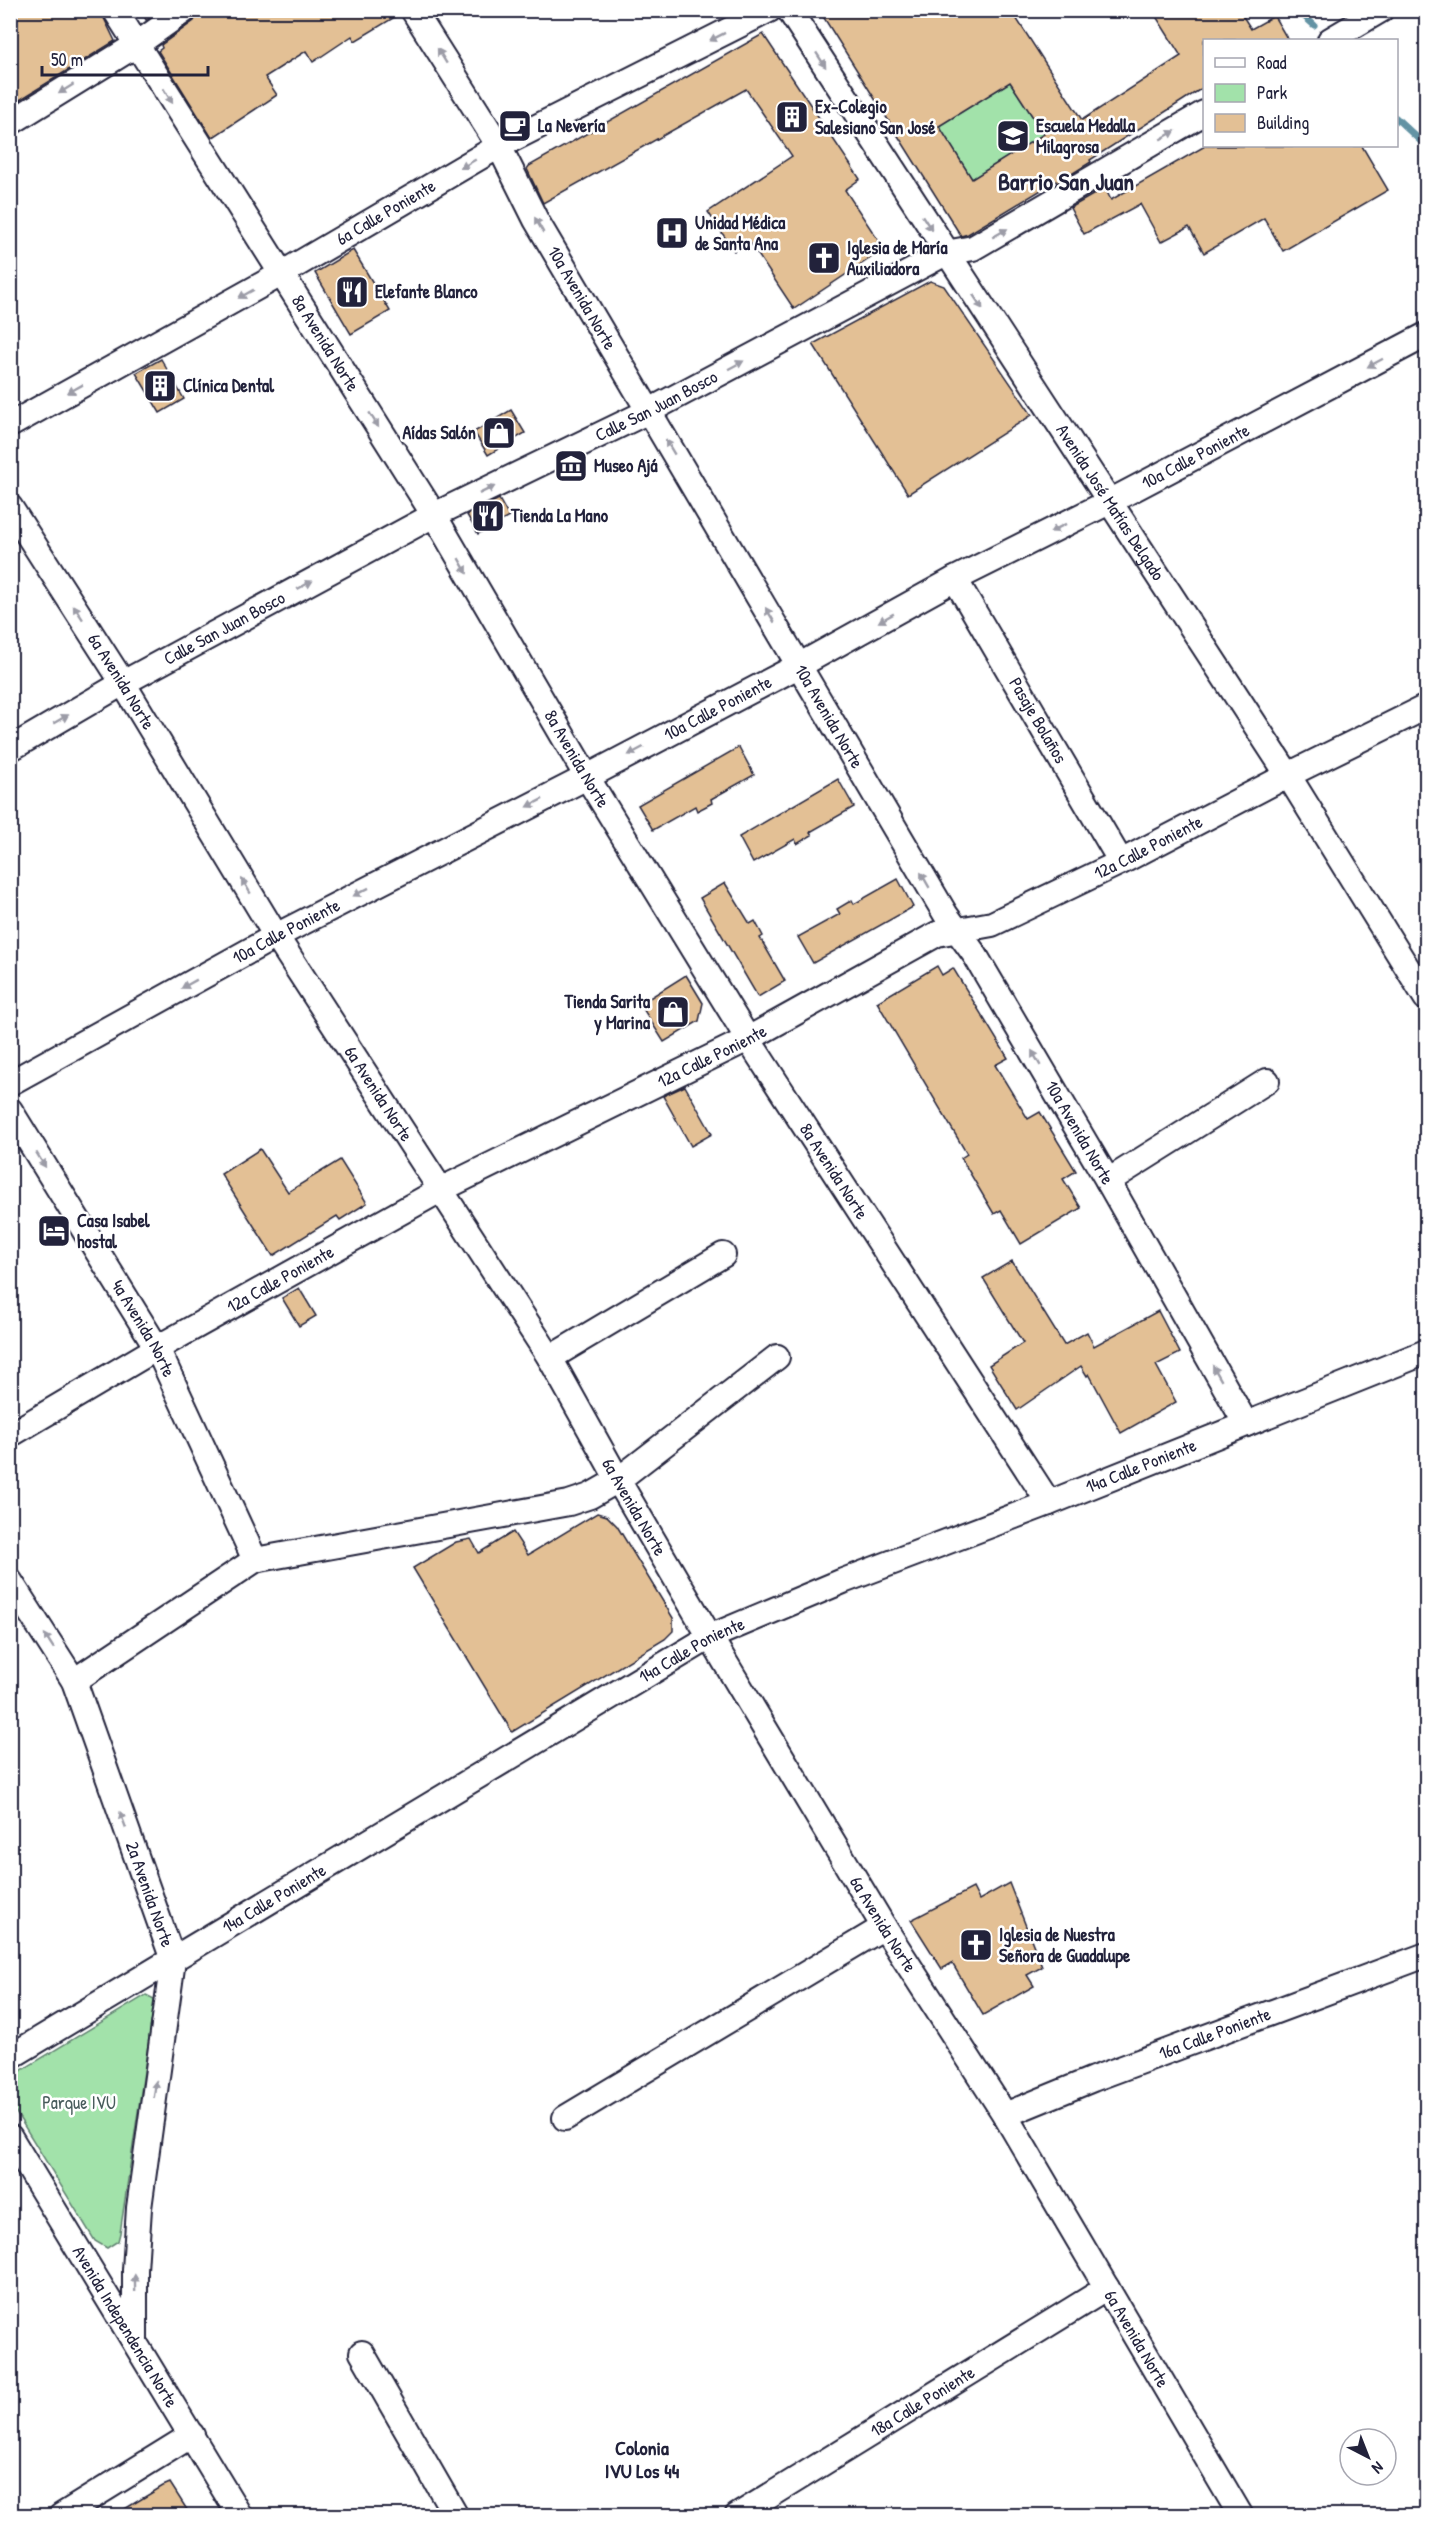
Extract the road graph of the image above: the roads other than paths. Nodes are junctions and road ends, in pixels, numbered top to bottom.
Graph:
1 (115, 10) edge
2 (185, 10) edge
3 (413, 10) edge
4 (769, 10) edge
5 (789, 10) edge
6 (1381, 10) edge
7 (1332, 39) edge
8 (136, 45) junction
9 (1203, 114) edge
10 (10, 123) edge
11 (499, 146) junction
12 (946, 253) junction
13 (281, 274) junction
14 (1426, 335) edge
15 (649, 411) junction
16 (10, 425) edge
17 (1111, 501) junction
18 (10, 507) edge
19 (434, 515) junction
20 (955, 579) junction
21 (800, 665) junction
22 (123, 683) junction
23 (1426, 707) edge
24 (10, 749) edge
25 (1288, 775) junction
26 (587, 777) junction
27 (1121, 862) junction
28 (956, 930) junction
29 (276, 936) junction
30 (1426, 998) edge
31 (748, 1039) junction
32 (1267, 1081) dead end
33 (10, 1083) edge
34 (10, 1110) edge
35 (1108, 1181) junction
36 (442, 1189) junction
37 (723, 1255) dead end
38 (157, 1348) junction
39 (1426, 1352) edge
40 (777, 1357) dead end
41 (550, 1358) junction
42 (1246, 1424) junction
43 (10, 1435) edge
44 (618, 1480) junction
45 (1049, 1503) junction
46 (255, 1560) junction
47 (10, 1581) edge
48 (710, 1637) junction
49 (74, 1681) junction
50 (884, 1927) junction
51 (1426, 1955) edge
52 (173, 1960) junction
53 (10, 2057) edge
54 (1005, 2115) junction
55 (565, 2118) dead end
56 (10, 2138) edge
57 (1107, 2288) junction
58 (135, 2342) junction
59 (362, 2353) dead end
60 (192, 2435) junction
61 (61, 2516) edge
62 (240, 2516) edge
63 (456, 2516) edge
64 (737, 2516) edge
65 (1241, 2516) edge

1 - 8 street, 8a Avenida Norte
2 - 8 street
11 -> 3 street, 10a Avenida Norte
4 -> 11 street, 6a Calle Poniente
5 -> 12 street, Avenida José Matías Delgado
6 - 7 street
8 -> 10 street
8 -> 13 street, 8a Avenida Norte
12 -> 9 street, Calle San Juan Bosco
11 -> 13 street, 6a Calle Poniente
15 -> 11 street, 10a Avenida Norte
15 -> 12 street, Calle San Juan Bosco
12 -> 17 street, Avenida José Matías Delgado
13 -> 16 street, 6a Calle Poniente
13 -> 19 street, 8a Avenida Norte
14 -> 17 street, 10a Calle Poniente
19 -> 15 street, Calle San Juan Bosco
21 -> 15 street, 10a Avenida Norte
17 -> 20 street, 10a Calle Poniente
17 - 25 street, Avenida José Matías Delgado
22 -> 18 street, 6a Avenida Norte
22 -> 19 street, Calle San Juan Bosco
19 -> 26 street, 8a Avenida Norte
20 -> 21 street, 10a Calle Poniente
20 - 27 street, Pasaje Bolaños
21 -> 26 street, 10a Calle Poniente
28 -> 21 street, 10a Avenida Norte
24 -> 22 street, Calle San Juan Bosco
29 -> 22 street, 6a Avenida Norte
23 - 25 street, 12a Calle Poniente
25 - 27 street, 12a Calle Poniente
25 - 30 street, Avenida José Matías Delgado
26 -> 29 street, 10a Calle Poniente
26 - 31 street, 8a Avenida Norte
27 - 28 street, 12a Calle Poniente
28 - 31 street, 12a Calle Poniente
35 -> 28 street, 10a Avenida Norte
29 -> 33 street, 10a Calle Poniente
29 - 36 street, 6a Avenida Norte
31 - 36 street, 12a Calle Poniente
31 - 45 street, 8a Avenida Norte
32 - 35 street
34 -> 38 street, 4a Avenida Norte
42 -> 35 street, 10a Avenida Norte
36 - 38 street, 12a Calle Poniente
36 - 41 street, 6a Avenida Norte
37 - 41 street
38 - 43 street, 12a Calle Poniente
38 - 46 street, 4a Avenida Norte
39 - 42 street, 14a Calle Poniente
40 - 44 street
41 - 44 street, 6a Avenida Norte
42 - 45 street, 14a Calle Poniente
44 - 46 street
44 - 48 street, 6a Avenida Norte
45 - 48 street, 14a Calle Poniente
46 - 49 street
49 -> 47 street, 2a Avenida Norte
48 - 50 street, 6a Avenida Norte
48 - 52 street, 14a Calle Poniente
52 -> 49 street, 2a Avenida Norte
50 - 54 street, 6a Avenida Norte
50 - 55 street
51 - 54 street, 16a Calle Poniente
52 - 53 street, 14a Calle Poniente
58 -> 52 street, 2a Avenida Norte
54 - 57 street, 6a Avenida Norte
56 - 58 street, Avenida Independencia Norte
57 - 64 street, 18a Calle Poniente
57 - 65 street, 6a Avenida Norte
58 - 60 street, Avenida Independencia Norte
59 - 63 street
60 - 61 street
60 - 62 street, Avenida Independencia Norte

